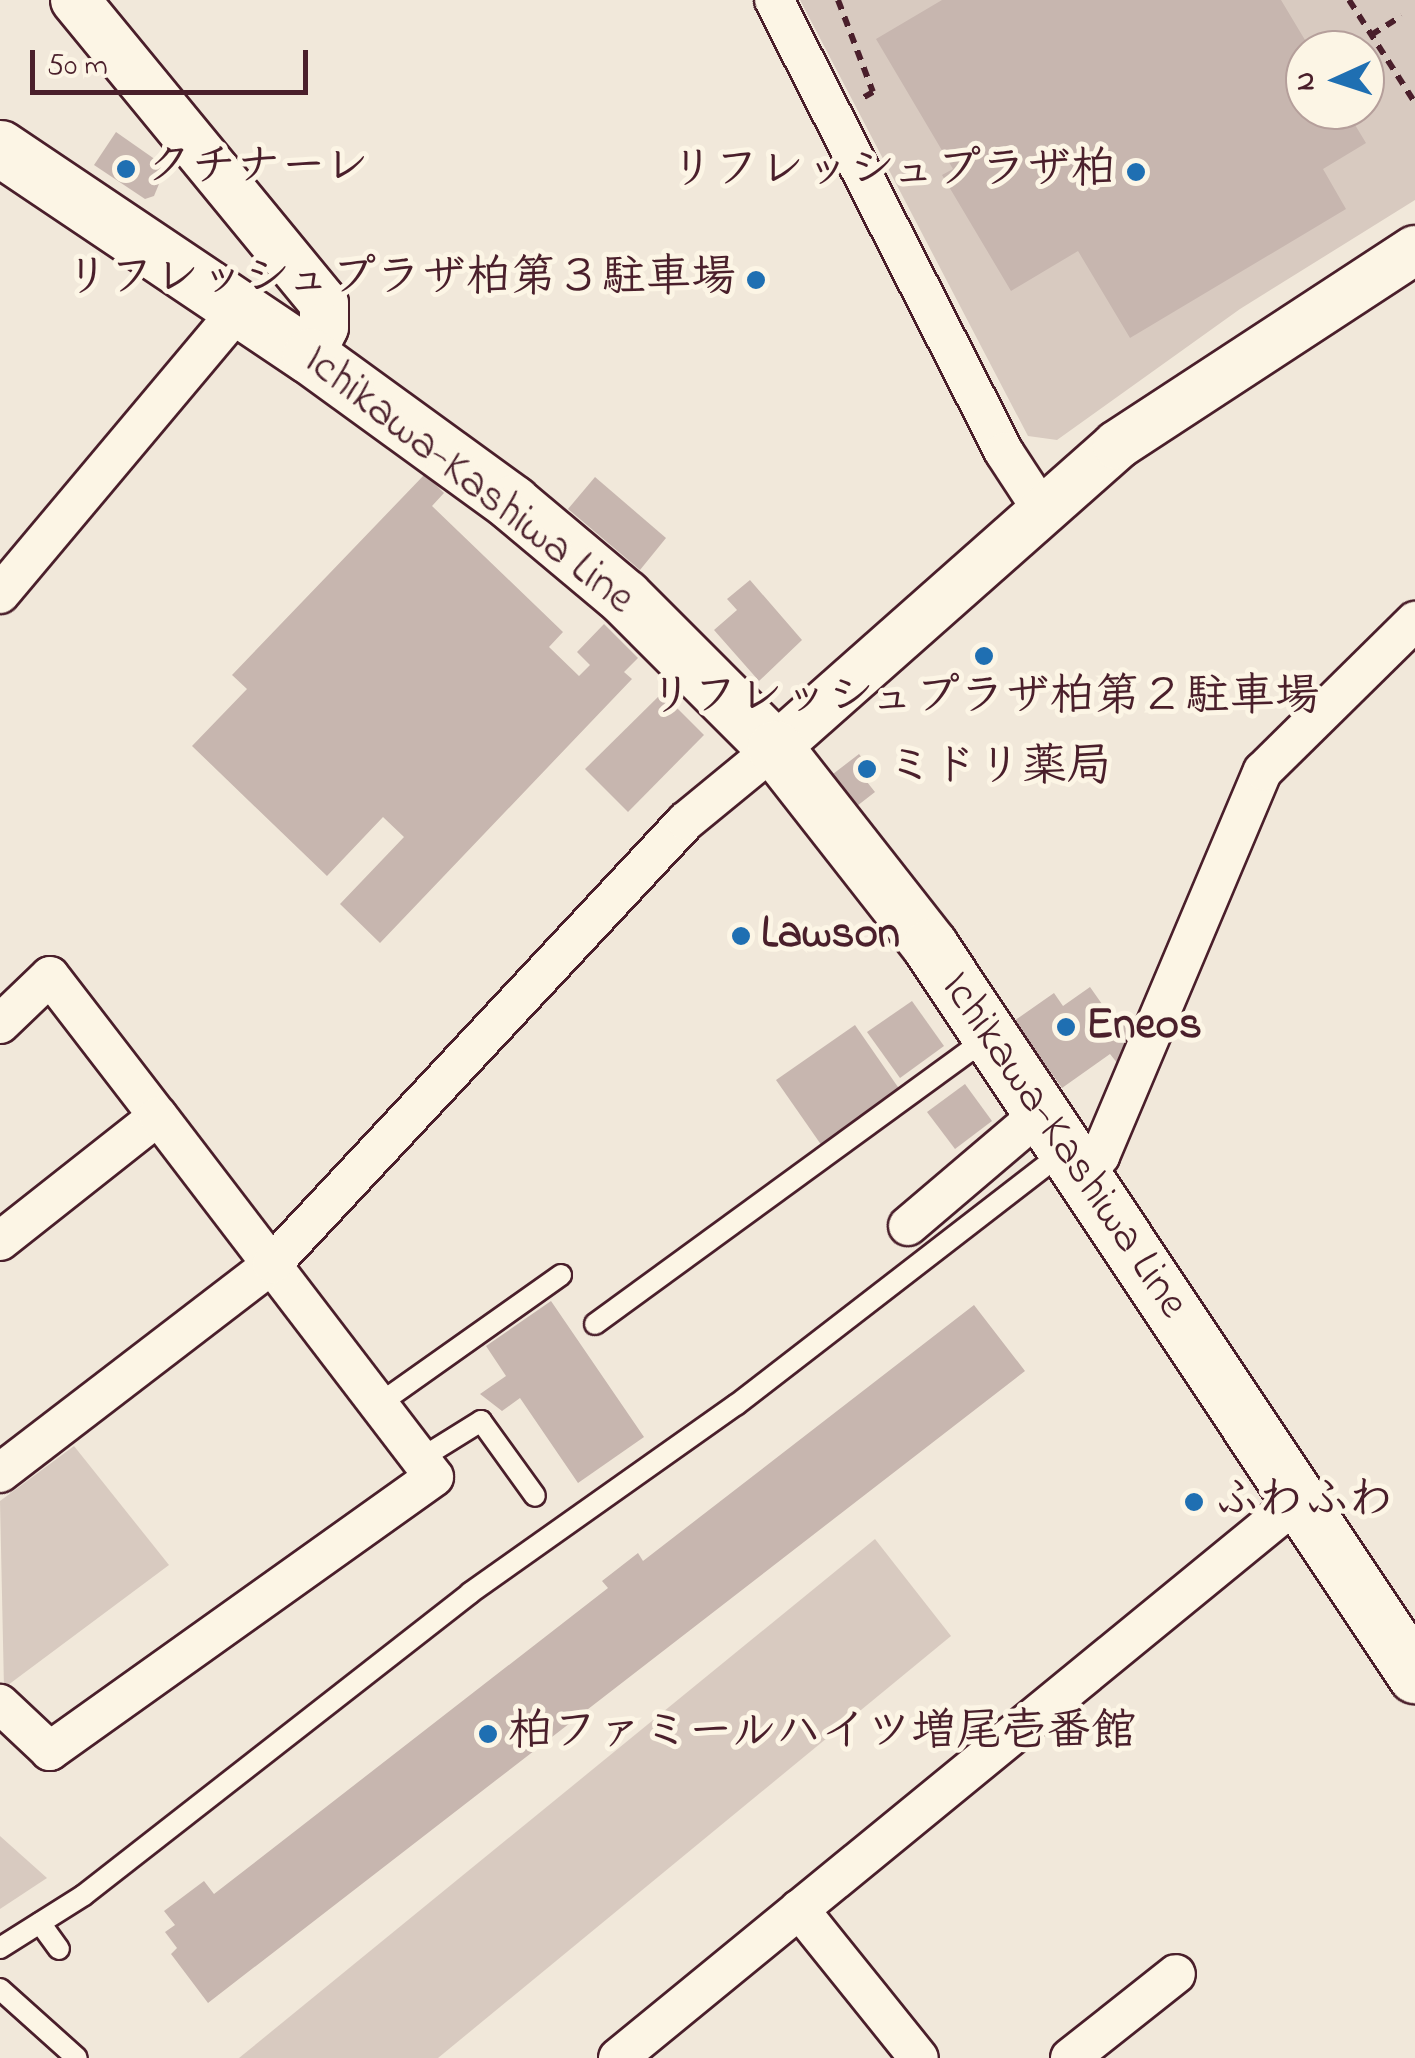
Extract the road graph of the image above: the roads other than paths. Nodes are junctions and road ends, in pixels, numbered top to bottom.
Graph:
1 (75, 0) edge
2 (774, 0) edge
3 (0, 148) edge
4 (1415, 250) edge
5 (240, 308) junction
6 (310, 356) junction
7 (1040, 507) junction
8 (0, 594) edge
9 (1415, 621) edge
10 (775, 748) junction
11 (0, 1024) edge
12 (990, 1036) junction
13 (158, 1116) junction
14 (1063, 1146) junction
15 (908, 1226) dead end
16 (0, 1241) edge
17 (272, 1264) junction
18 (562, 1275) dead end
19 (596, 1324) dead end
20 (379, 1404) junction
21 (420, 1459) junction
22 (0, 1473) edge
23 (535, 1496) dead end
24 (1298, 1500) junction
25 (1415, 1675) edge
26 (0, 1704) edge
27 (799, 1908) junction
28 (40, 1923) junction
29 (0, 1948) edge
30 (59, 1949) dead end
31 (1176, 1974) dead end
32 (0, 1989) edge
33 (77, 2058) edge
34 (618, 2058) edge
35 (918, 2058) edge
36 (1070, 2058) edge

1 - 6 street
2 - 7 street
3 - 5 main road, Ichikawa-Kashiwa Line
4 - 7 street
5 - 6 main road, Ichikawa-Kashiwa Line
5 - 8 street
6 - 10 main road, Ichikawa-Kashiwa Line
7 - 10 street
9 - 14 street
10 - 12 main road, Ichikawa-Kashiwa Line
10 - 17 street
11 - 13 street
12 - 14 main road, Ichikawa-Kashiwa Line
12 - 19 lane
13 - 16 street
13 - 17 street
14 - 15 street
14 - 24 main road, Ichikawa-Kashiwa Line
14 - 28 lane
17 - 20 street
17 - 22 street
18 - 20 lane
20 - 21 street
21 - 23 lane
21 - 26 street
24 - 25 main road, Ichikawa-Kashiwa Line
24 - 27 street
27 - 34 street
27 - 35 street
28 - 29 lane
28 - 30 lane
31 - 36 street
32 - 33 lane

